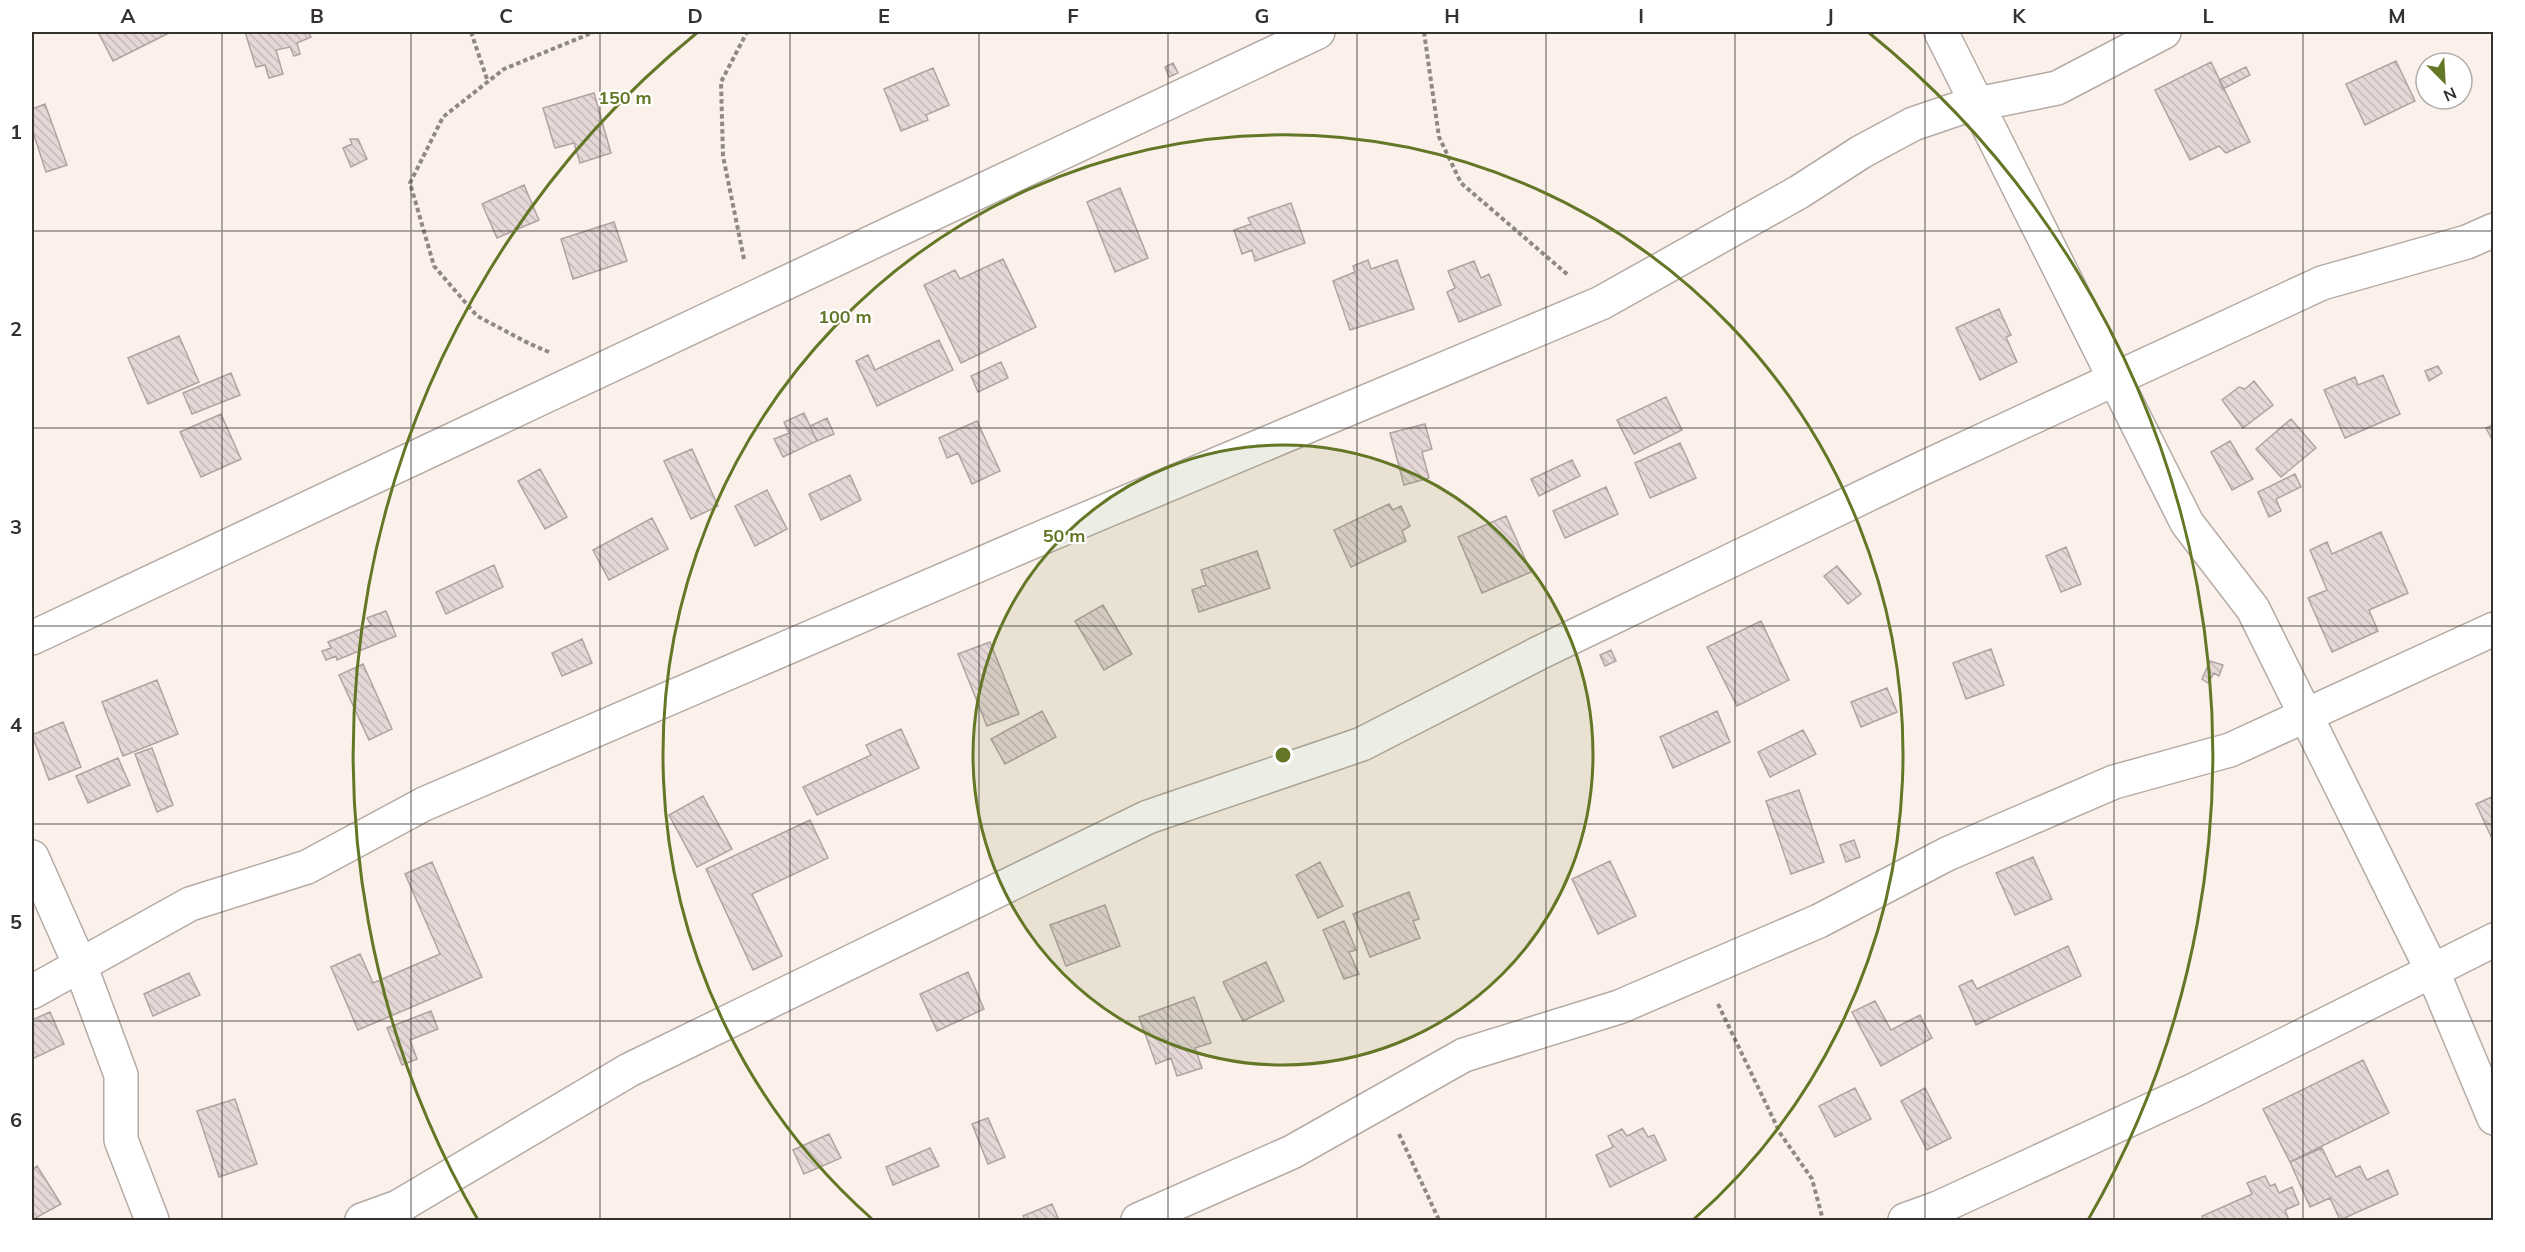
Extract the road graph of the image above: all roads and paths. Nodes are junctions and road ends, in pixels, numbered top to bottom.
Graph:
1 (471, 32) edge
2 (594, 32) edge
3 (747, 32) edge
4 (1318, 32) edge
5 (1424, 32) edge
6 (1941, 32) edge
7 (2164, 32) edge
8 (488, 82) junction
9 (1977, 104) junction
10 (2493, 230) edge
11 (752, 298) junction
12 (1601, 303) junction
13 (599, 370) junction
14 (2116, 378) junction
15 (2493, 629) edge
16 (32, 638) edge
17 (2304, 715) junction
18 (32, 857) edge
19 (2493, 940) edge
20 (80, 965) junction
21 (2432, 970) junction
22 (1702, 971) junction
23 (32, 992) edge
24 (1383, 1101) junction
25 (2493, 1118) edge
26 (152, 1221) edge
27 (362, 1221) edge
28 (1138, 1221) edge
29 (1439, 1221) edge
30 (1823, 1221) edge
31 (1905, 1221) edge

1 - 8 path
2 - 8 path
3 - 11 path
4 - 11 street
5 - 12 path
6 - 9 street
7 - 9 street
8 - 13 path
9 - 12 street
9 - 14 street
10 - 14 street
11 - 13 street
12 - 20 street
13 - 16 street
14 - 17 street
14 - 27 street
15 - 17 street
17 - 21 street
17 - 22 street
18 - 20 street
19 - 21 street
20 - 23 street
20 - 26 street
21 - 25 street
21 - 31 street
22 - 24 street
22 - 30 path
24 - 28 street
24 - 29 path

